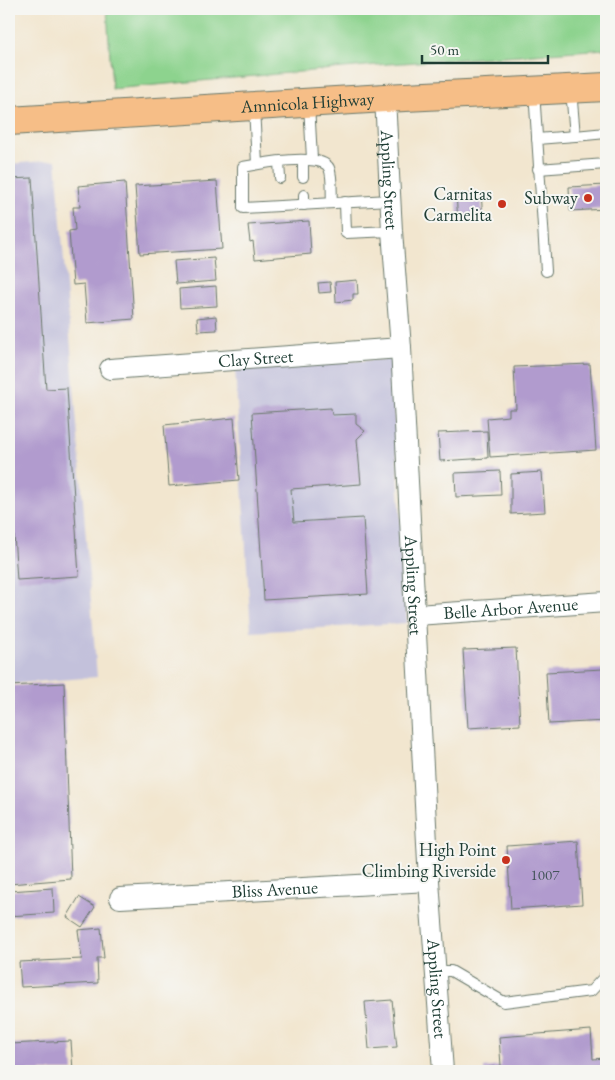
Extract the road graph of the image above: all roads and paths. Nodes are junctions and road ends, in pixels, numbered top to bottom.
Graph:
1 (606, 87) edge
2 (571, 89) junction
3 (534, 90) junction
4 (385, 98) junction
5 (309, 103) junction
6 (254, 106) junction
7 (9, 121) edge
8 (606, 133) edge
9 (575, 136) junction
10 (537, 139) junction
11 (307, 160) junction
12 (279, 162) junction
13 (257, 164) junction
14 (606, 164) edge
15 (538, 169) junction
16 (303, 177) dead end
17 (280, 178) dead end
18 (280, 195) dead end
19 (390, 200) junction
20 (345, 202) junction
21 (332, 203) junction
22 (281, 206) junction
23 (392, 231) junction
24 (546, 271) dead end
25 (401, 348) junction
26 (110, 369) dead end
27 (606, 602) edge
28 (416, 615) junction
29 (429, 881) junction
30 (120, 898) dead end
31 (436, 971) junction
32 (606, 975) edge
33 (443, 1071) edge

1 - 2 main road, Amnicola Highway
2 - 3 main road, Amnicola Highway
2 - 9 lane
3 - 4 main road, Amnicola Highway
3 - 10 lane
4 - 5 main road, Amnicola Highway
4 - 19 street, Appling Street
5 - 6 main road, Amnicola Highway
5 - 11 lane
6 - 7 main road, Amnicola Highway
6 - 13 lane
8 - 9 lane
9 - 10 lane
10 - 15 lane
11 - 12 lane
11 - 16 lane
11 - 21 lane
12 - 13 lane
12 - 17 lane
13 - 22 lane
14 - 15 lane
15 - 24 lane
18 - 22 lane
19 - 20 lane
19 - 23 street, Appling Street
20 - 21 lane
20 - 23 lane
21 - 22 lane
23 - 25 street, Appling Street
25 - 26 street, Clay Street
25 - 28 street, Appling Street
27 - 28 street, Belle Arbor Avenue
28 - 29 street, Appling Street
29 - 30 street, Bliss Avenue
29 - 31 street, Appling Street
31 - 32 lane
31 - 33 street, Appling Street

